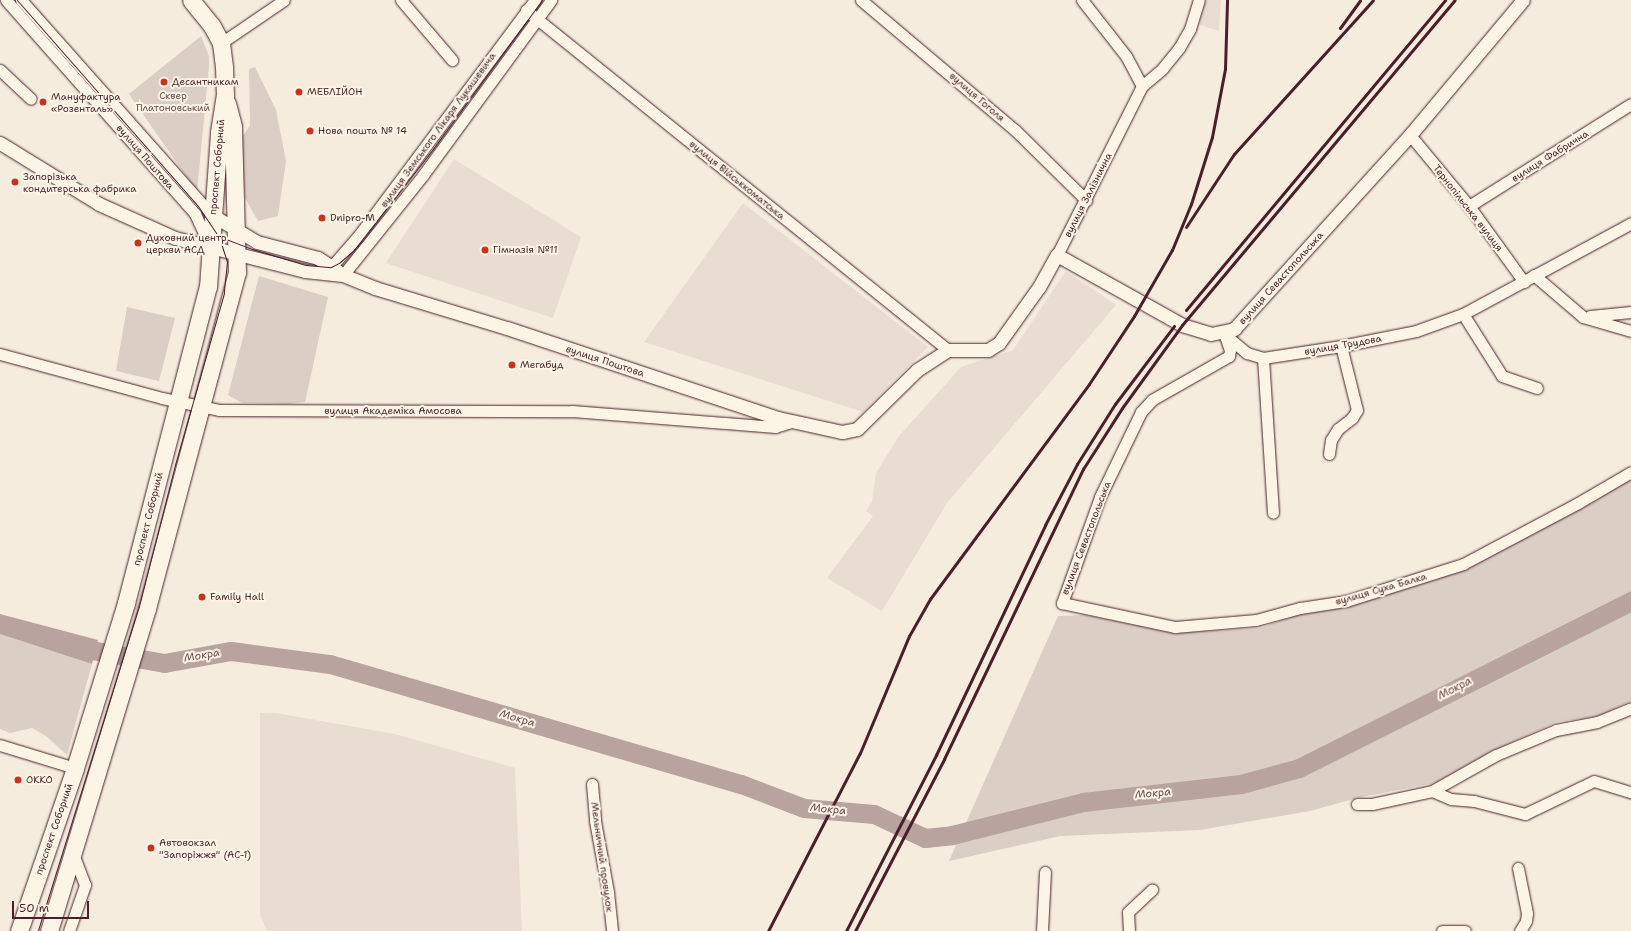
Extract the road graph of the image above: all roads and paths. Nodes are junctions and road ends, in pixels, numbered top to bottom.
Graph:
1 (6, 0) edge
2 (21, 0) edge
3 (192, 0) edge
4 (284, 0) edge
5 (401, 0) edge
6 (534, 0) edge
7 (551, 0) edge
8 (861, 0) edge
9 (1082, 0) edge
10 (1199, 0) edge
11 (1523, 0) edge
12 (526, 10) junction
13 (537, 18) junction
14 (221, 43) junction
15 (452, 60) dead end
16 (0, 70) edge
17 (1142, 86) junction
18 (225, 96) junction
19 (31, 100) dead end
20 (1631, 104) edge
21 (1410, 135) junction
22 (0, 143) edge
23 (1086, 200) junction
24 (1468, 206) junction
25 (212, 215) junction
26 (1631, 223) edge
27 (234, 230) junction
28 (211, 248) junction
29 (237, 254) junction
30 (1057, 254) junction
31 (325, 269) junction
32 (343, 275) junction
33 (1534, 275) junction
34 (1524, 282) junction
35 (1631, 312) edge
36 (1463, 314) junction
37 (1583, 317) junction
38 (1631, 331) edge
39 (1224, 333) junction
40 (1341, 346) junction
41 (948, 350) junction
42 (0, 354) edge
43 (1263, 358) junction
44 (1537, 388) dead end
45 (177, 401) junction
46 (201, 407) junction
47 (791, 422) junction
48 (1329, 454) dead end
49 (1631, 472) edge
50 (1273, 513) dead end
51 (1062, 603) joint
52 (1631, 708) edge
53 (0, 745) edge
54 (75, 768) junction
55 (592, 784) dead end
56 (1432, 791) junction
57 (1631, 792) edge
58 (1357, 804) dead end
59 (74, 857) junction
60 (1518, 868) dead end
61 (1044, 872) dead end
62 (1152, 890) dead end
63 (20, 931) edge
64 (49, 931) edge
65 (69, 931) edge
66 (612, 931) edge
67 (1042, 931) edge
68 (1129, 931) edge
69 (1442, 931) edge
70 (1465, 931) edge
71 (1520, 931) edge

1 - 28 street, вулиця Поштова
2 - 25 street, вулиця Поштова
3 - 14 main road, проспект Соборний
4 - 14 street
5 - 15 street
6 - 12 street, вулиця Земського Лікаря Лукашевича
7 - 13 street, вулиця Земського Лікаря Лукашевича
8 - 23 street, вулиця Гоголя
9 - 17 street
10 - 17 street, вулиця Залізнична
11 - 21 street, вулиця Севастопольська
12 - 13 street, вулиця Військкоматська
12 - 31 street, вулиця Земського Лікаря Лукашевича
13 - 32 street, вулиця Земського Лікаря Лукашевича
13 - 41 street, вулиця Військкоматська
14 - 18 main road, проспект Соборний
16 - 19 street
17 - 23 street, вулиця Залізнична
18 - 25 main road, проспект Соборний
18 - 27 main road, проспект Соборний
20 - 24 street, вулиця Фабрична
21 - 24 street, Тернопільська вулиця
21 - 39 street, вулиця Севастопольська
22 - 28 street
23 - 30 street, вулиця Залізнична
24 - 34 street, Тернопільська вулиця
25 - 27 street
25 - 28 main road, проспект Соборний
26 - 33 street, вулиця Трудова
27 - 29 main road, проспект Соборний
27 - 31 street, вулиця Поштова
28 - 29 street
28 - 45 main road, проспект Соборний
29 - 31 street
29 - 46 main road, проспект Соборний
30 - 39 street
30 - 41 street, вулиця Залізнична
31 - 32 street, вулиця Поштова
32 - 47 street, вулиця Поштова
33 - 34 street, вулиця Трудова
33 - 37 street
34 - 36 street, вулиця Трудова
35 - 37 street
36 - 40 street, вулиця Трудова
36 - 44 street
37 - 38 street
39 - 43 street, вулиця Трудова
39 - 51 street, вулиця Севастопольська
40 - 43 street, вулиця Трудова
40 - 48 street
41 - 47 street, вулиця Поштова
42 - 45 street, вулиця Академіка Амосова
43 - 50 street
45 - 46 street, вулиця Академіка Амосова
45 - 54 main road, проспект Соборний
46 - 47 street, вулиця Академіка Амосова
46 - 59 main road, проспект Соборний
49 - 51 street, вулиця Суха Балка
52 - 56 street
53 - 54 street
54 - 63 main road, проспект Соборний
55 - 66 street, Мельничний провулок
56 - 57 street
56 - 58 street
59 - 64 main road, проспект Соборний
59 - 65 street
60 - 71 street
61 - 67 street
62 - 68 street
69 - 70 street

